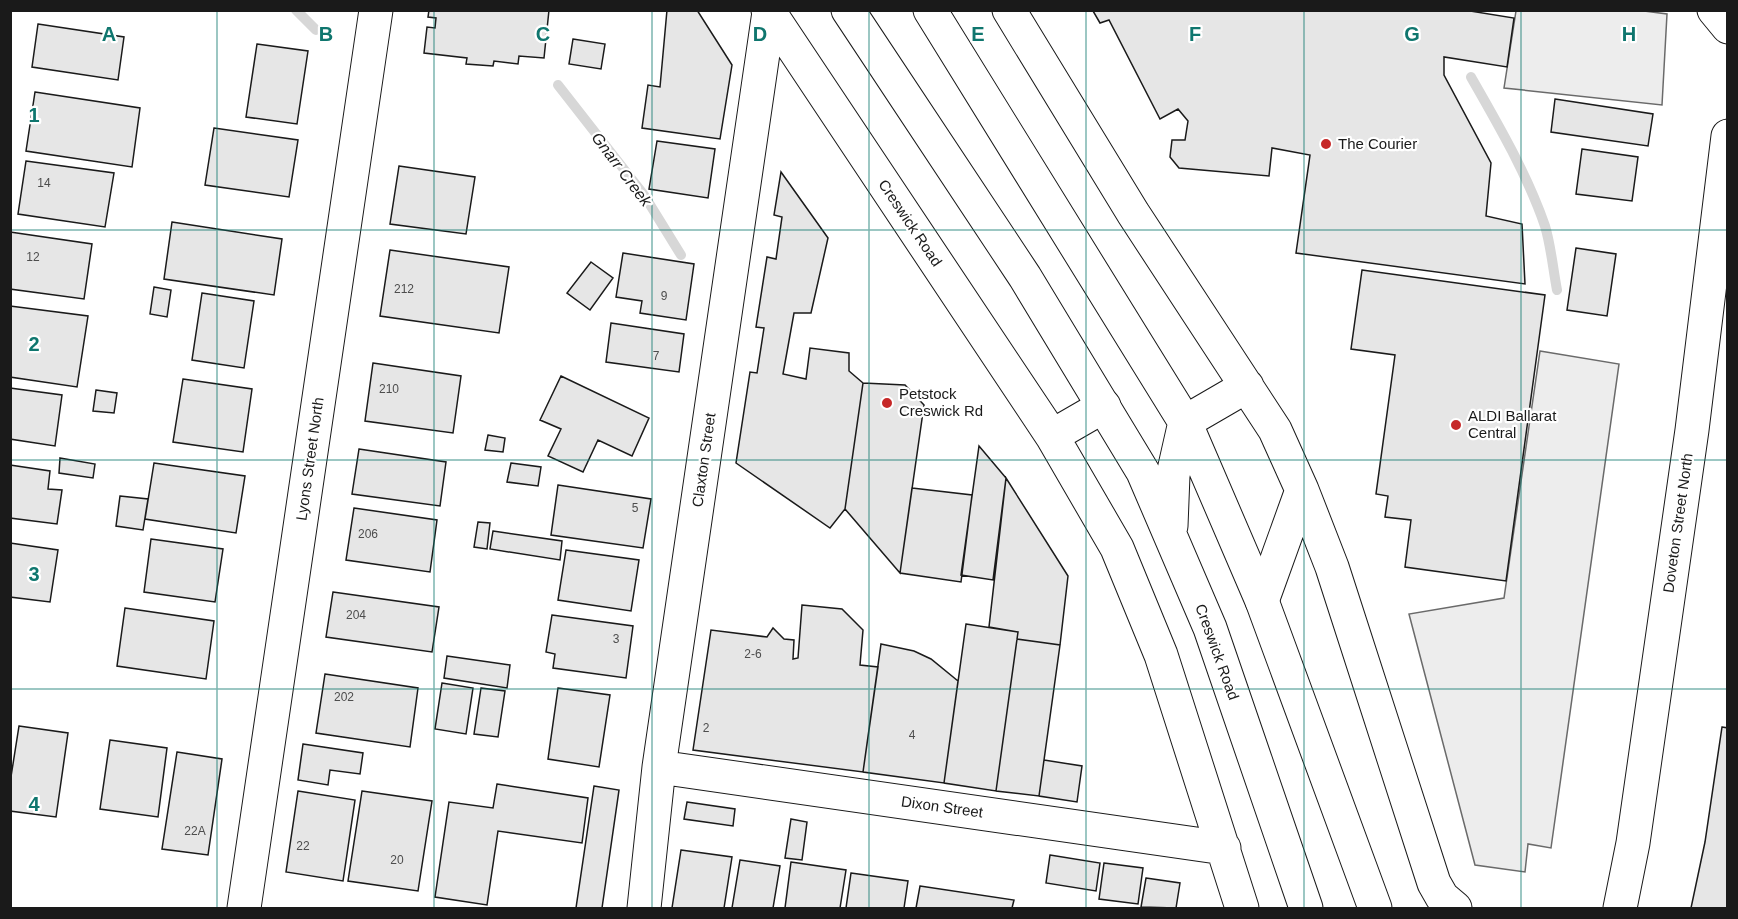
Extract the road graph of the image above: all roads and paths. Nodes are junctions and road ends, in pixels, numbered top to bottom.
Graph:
1 (376, 10) edge
2 (848, 10) edge
3 (930, 10) edge
4 (1009, 10) edge
5 (1714, 10) edge
6 (768, 11) edge
7 (1728, 27) edge
8 (1728, 136) edge
9 (1247, 386) junction
10 (1104, 406) junction
11 (1185, 422) junction
12 (1052, 435) junction
13 (1302, 490) junction
14 (1171, 534) junction
15 (1262, 601) junction
16 (659, 767) junction
17 (1224, 848) junction
18 (244, 909) edge
19 (644, 909) edge
20 (1242, 909) edge
21 (1306, 909) edge
22 (1375, 909) edge
23 (1455, 909) edge
24 (1620, 909) edge

1 - 18 main road, Lyons Street North
2 - 10 main road, Creswick Road
3 - 11 main road
4 - 9 main road
5 - 7 main road
6 - 12 main road, Creswick Road
6 - 16 main road, Claxton Street
8 - 24 main road, Doveton Street North
9 - 11 main road
9 - 13 main road
10 - 12 main road
10 - 14 main road, Creswick Road
11 - 14 main road
11 - 15 main road
12 - 17 main road, Creswick Road
13 - 15 main road
13 - 23 main road
14 - 21 main road, Creswick Road
15 - 22 main road
16 - 17 main road, Dixon Street
16 - 19 main road, Claxton Street
17 - 20 main road, Creswick Road

